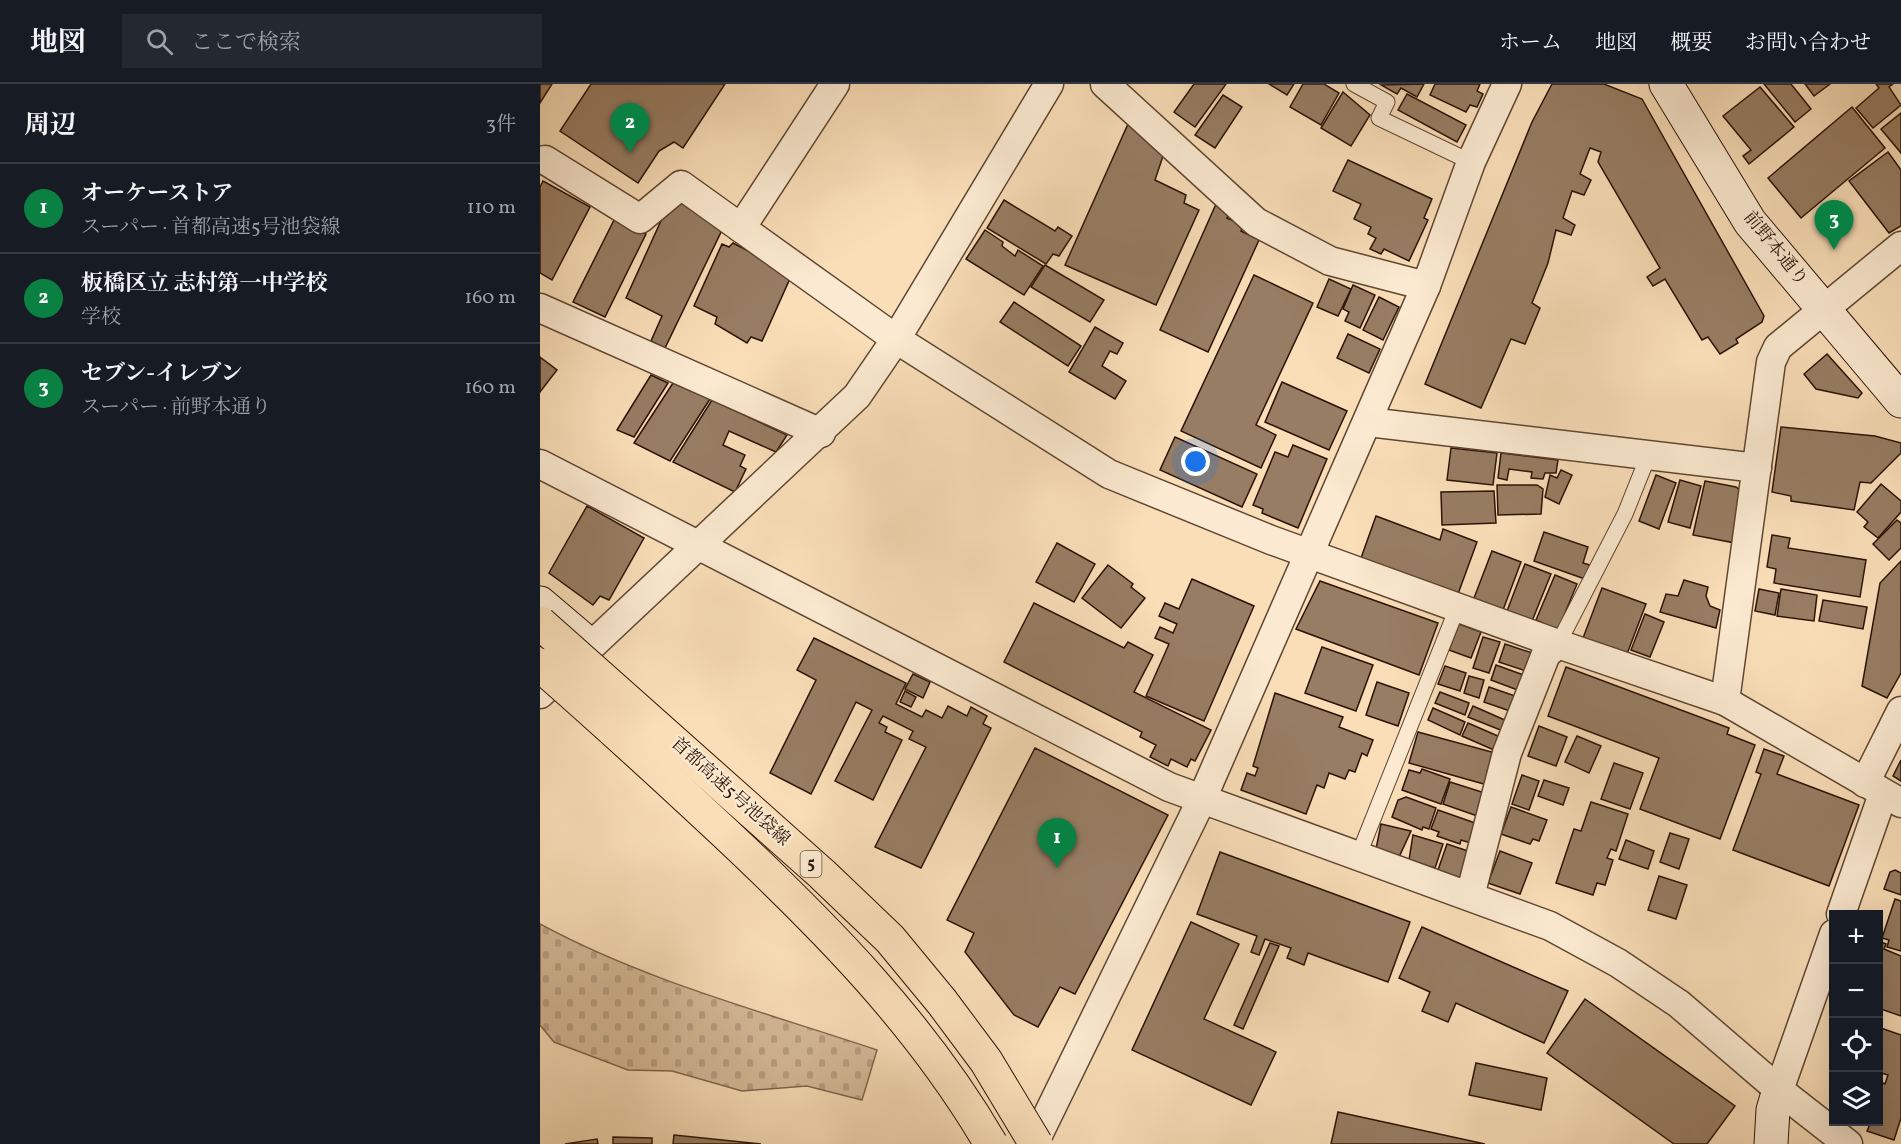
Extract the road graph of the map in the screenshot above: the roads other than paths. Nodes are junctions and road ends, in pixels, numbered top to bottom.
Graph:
1 (835, 84) edge
2 (1049, 84) edge
3 (1104, 84) edge
4 (1354, 84) edge
5 (1507, 84) edge
6 (1666, 84) edge
7 (1471, 162) junction
8 (542, 164) edge
9 (741, 228) junction
10 (1901, 246) edge
11 (1426, 286) junction
12 (540, 308) edge
13 (1824, 310) junction
14 (896, 339) junction
15 (1901, 401) edge
16 (1368, 422) junction
17 (821, 433) junction
18 (1649, 454) junction
19 (540, 464) edge
20 (1757, 468) junction
21 (697, 545) junction
22 (1308, 553) junction
23 (540, 603) edge
24 (1458, 606) junction
25 (540, 623) edge
26 (1558, 644) junction
27 (591, 647) junction
28 (542, 682) edge
29 (1725, 700) junction
30 (1901, 711) edge
31 (1883, 793) edge
32 (1202, 801) junction
33 (1359, 854) junction
34 (1470, 896) junction
35 (1842, 910) edge
36 (1829, 946) edge
37 (1779, 1090) junction
38 (1040, 1140) edge
39 (983, 1144) edge
40 (991, 1144) edge
41 (1771, 1144) edge
42 (1848, 1144) edge

1 - 9 street
2 - 14 street
3 - 11 street
4 - 7 lane
5 - 7 street
6 - 13 street, 前野本通り
7 - 11 street
8 - 9 street
9 - 14 street
10 - 13 street
11 - 16 street
12 - 17 street
13 - 15 street, 前野本通り
13 - 20 street
14 - 17 street
14 - 22 street
16 - 18 street
16 - 22 street
17 - 21 street
18 - 20 street
18 - 26 lane
19 - 21 street
20 - 29 street
21 - 27 street
21 - 32 street
22 - 24 street
22 - 32 street
23 - 27 street
24 - 26 street
24 - 33 lane
25 - 38 highway, 首都高速5号池袋線 / 5, bridge
26 - 29 street
26 - 34 street
27 - 28 street
27 - 38 street
28 - 39 street
28 - 40 highway, 首都高速5号池袋線 / 5, bridge
29 - 31 street
30 - 31 street
31 - 35 street
32 - 33 street
32 - 38 street
33 - 34 street
34 - 37 street
36 - 37 street
37 - 41 street
37 - 42 street

